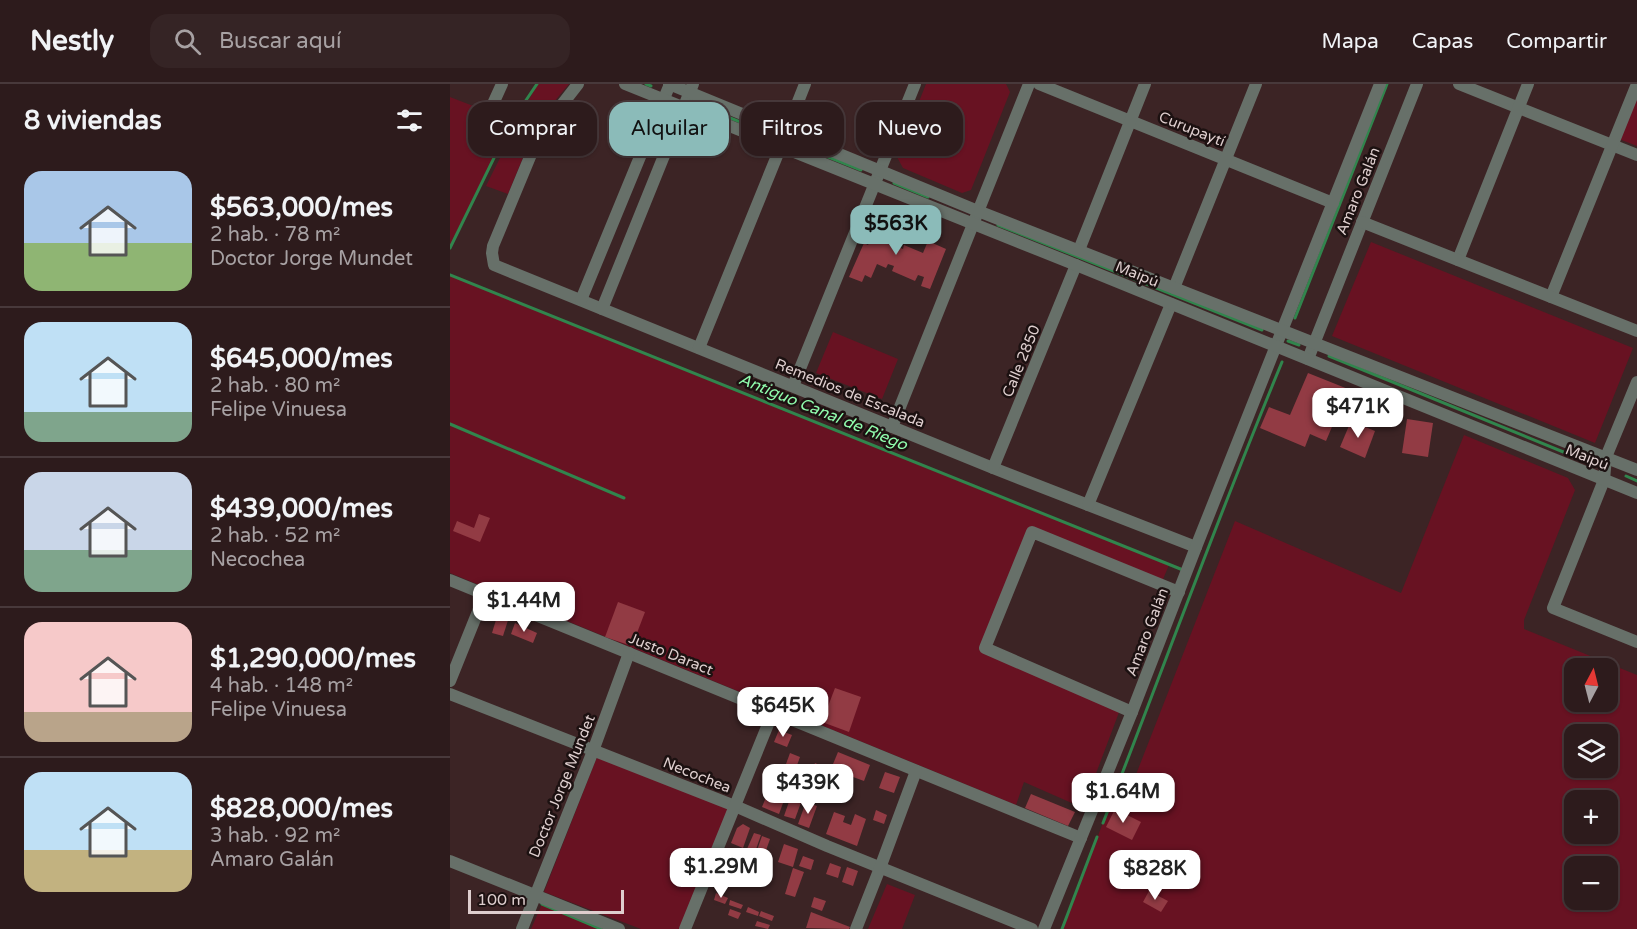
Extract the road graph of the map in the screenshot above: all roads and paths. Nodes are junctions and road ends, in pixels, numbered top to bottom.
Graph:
1 (502, 84) edge
2 (578, 84) edge
3 (625, 84) edge
4 (669, 84) edge
5 (805, 84) edge
6 (915, 84) edge
7 (1029, 84) edge
8 (1039, 84) edge
9 (1145, 84) edge
10 (1256, 84) edge
11 (1380, 84) edge
12 (1417, 84) edge
13 (1459, 84) edge
14 (1528, 84) edge
15 (1636, 84) edge
16 (691, 88) edge
17 (664, 99) junction
18 (494, 102) edge
19 (671, 102) edge
20 (798, 102) edge
21 (1519, 108) junction
22 (741, 111) edge
23 (1130, 121) junction
24 (1612, 145) junction
25 (1637, 155) edge
26 (664, 156) edge
27 (777, 156) edge
28 (806, 156) edge
29 (844, 156) edge
30 (1226, 159) junction
31 (880, 171) junction
32 (875, 184) junction
33 (1333, 203) junction
34 (978, 211) junction
35 (1362, 222) junction
36 (973, 223) junction
37 (1078, 250) junction
38 (1458, 260) junction
39 (1076, 265) junction
40 (1173, 288) junction
41 (1551, 297) junction
42 (581, 300) junction
43 (1171, 304) junction
44 (602, 309) junction
45 (1283, 330) junction
46 (1637, 331) edge
47 (1314, 342) junction
48 (1276, 346) junction
49 (699, 348) junction
50 (1308, 359) junction
51 (1637, 382) edge
52 (793, 386) junction
53 (892, 427) junction
54 (1606, 457) junction
55 (993, 468) junction
56 (1637, 470) edge
57 (1604, 480) junction
58 (1637, 493) edge
59 (1088, 505) junction
60 (1196, 548) junction
61 (450, 580) edge
62 (1179, 592) junction
63 (485, 594) junction
64 (1637, 642) edge
65 (629, 653) junction
66 (450, 681) edge
67 (450, 693) edge
68 (772, 712) junction
69 (1132, 712) junction
70 (593, 751) junction
71 (916, 771) junction
72 (735, 806) junction
73 (1081, 838) junction
74 (450, 861) edge
75 (880, 868) junction
76 (535, 895) junction
77 (522, 929) edge
78 (619, 929) edge
79 (685, 929) edge
80 (856, 929) edge
81 (1032, 929) edge
82 (1044, 929) edge

1 - 18 street
2 - 42 street, Remedios de Escalada
3 - 17 street, Maipú
4 - 16 street, Maipú
4 - 17 street
5 - 20 street
6 - 31 street
7 - 34 street
8 - 23 street, Curupaytí
9 - 23 street
10 - 30 street
11 - 33 street, Amaro Galán
12 - 35 street, Amaro Galán
13 - 21 street
14 - 21 street
15 - 24 street
16 - 22 street, Maipú
17 - 19 street, Maipú
17 - 42 street
21 - 24 street
21 - 38 street
23 - 30 street, Curupaytí
23 - 37 street
24 - 25 street
24 - 41 street
26 - 44 street
27 - 49 street
28 - 32 street, Maipú
29 - 31 street, Maipú
30 - 33 street, Curupaytí
30 - 40 street
31 - 32 street
31 - 34 street, Maipú
32 - 36 street, Maipú
32 - 52 street
33 - 45 street, Amaro Galán
34 - 36 street
34 - 37 street, Maipú
35 - 38 street
35 - 47 street, Amaro Galán
36 - 39 street, Maipú
36 - 53 street
37 - 40 street, Maipú
38 - 41 street
39 - 43 street, Maipú
39 - 55 street, Calle 2850
40 - 45 street, Maipú
41 - 46 street
42 - 44 street, Remedios de Escalada
43 - 48 street, Maipú
43 - 59 street
44 - 49 street, Remedios de Escalada
45 - 47 street, Maipú
45 - 48 street, Amaro Galán
47 - 50 street, Amaro Galán
47 - 54 street, Maipú
48 - 50 street, Maipú
48 - 60 street, Amaro Galán
49 - 52 street, Remedios de Escalada
50 - 57 street, Maipú
51 - 54 street
52 - 53 street, Remedios de Escalada
53 - 55 street, Remedios de Escalada
54 - 56 street, Maipú
54 - 57 street
55 - 59 street, Remedios de Escalada
57 - 58 street, Maipú
57 - 64 street
59 - 60 street, Remedios de Escalada
60 - 62 street, Amaro Galán
61 - 63 street, Justo Daract
62 - 69 street, Amaro Galán
62 - 69 street
63 - 65 street, Justo Daract
63 - 66 street
65 - 68 street, Justo Daract
65 - 70 street, Doctor Jorge Mundet
67 - 70 street, Necochea
68 - 71 street, Justo Daract
68 - 72 street
69 - 73 street, Amaro Galán
70 - 72 street, Necochea
70 - 76 street, Doctor Jorge Mundet
71 - 73 street, Justo Daract
71 - 75 street
72 - 75 street, Necochea
72 - 79 street
73 - 82 street, Amaro Galán
74 - 76 street
75 - 80 street
75 - 81 street, Necochea
76 - 77 street, Doctor Jorge Mundet
76 - 78 street

